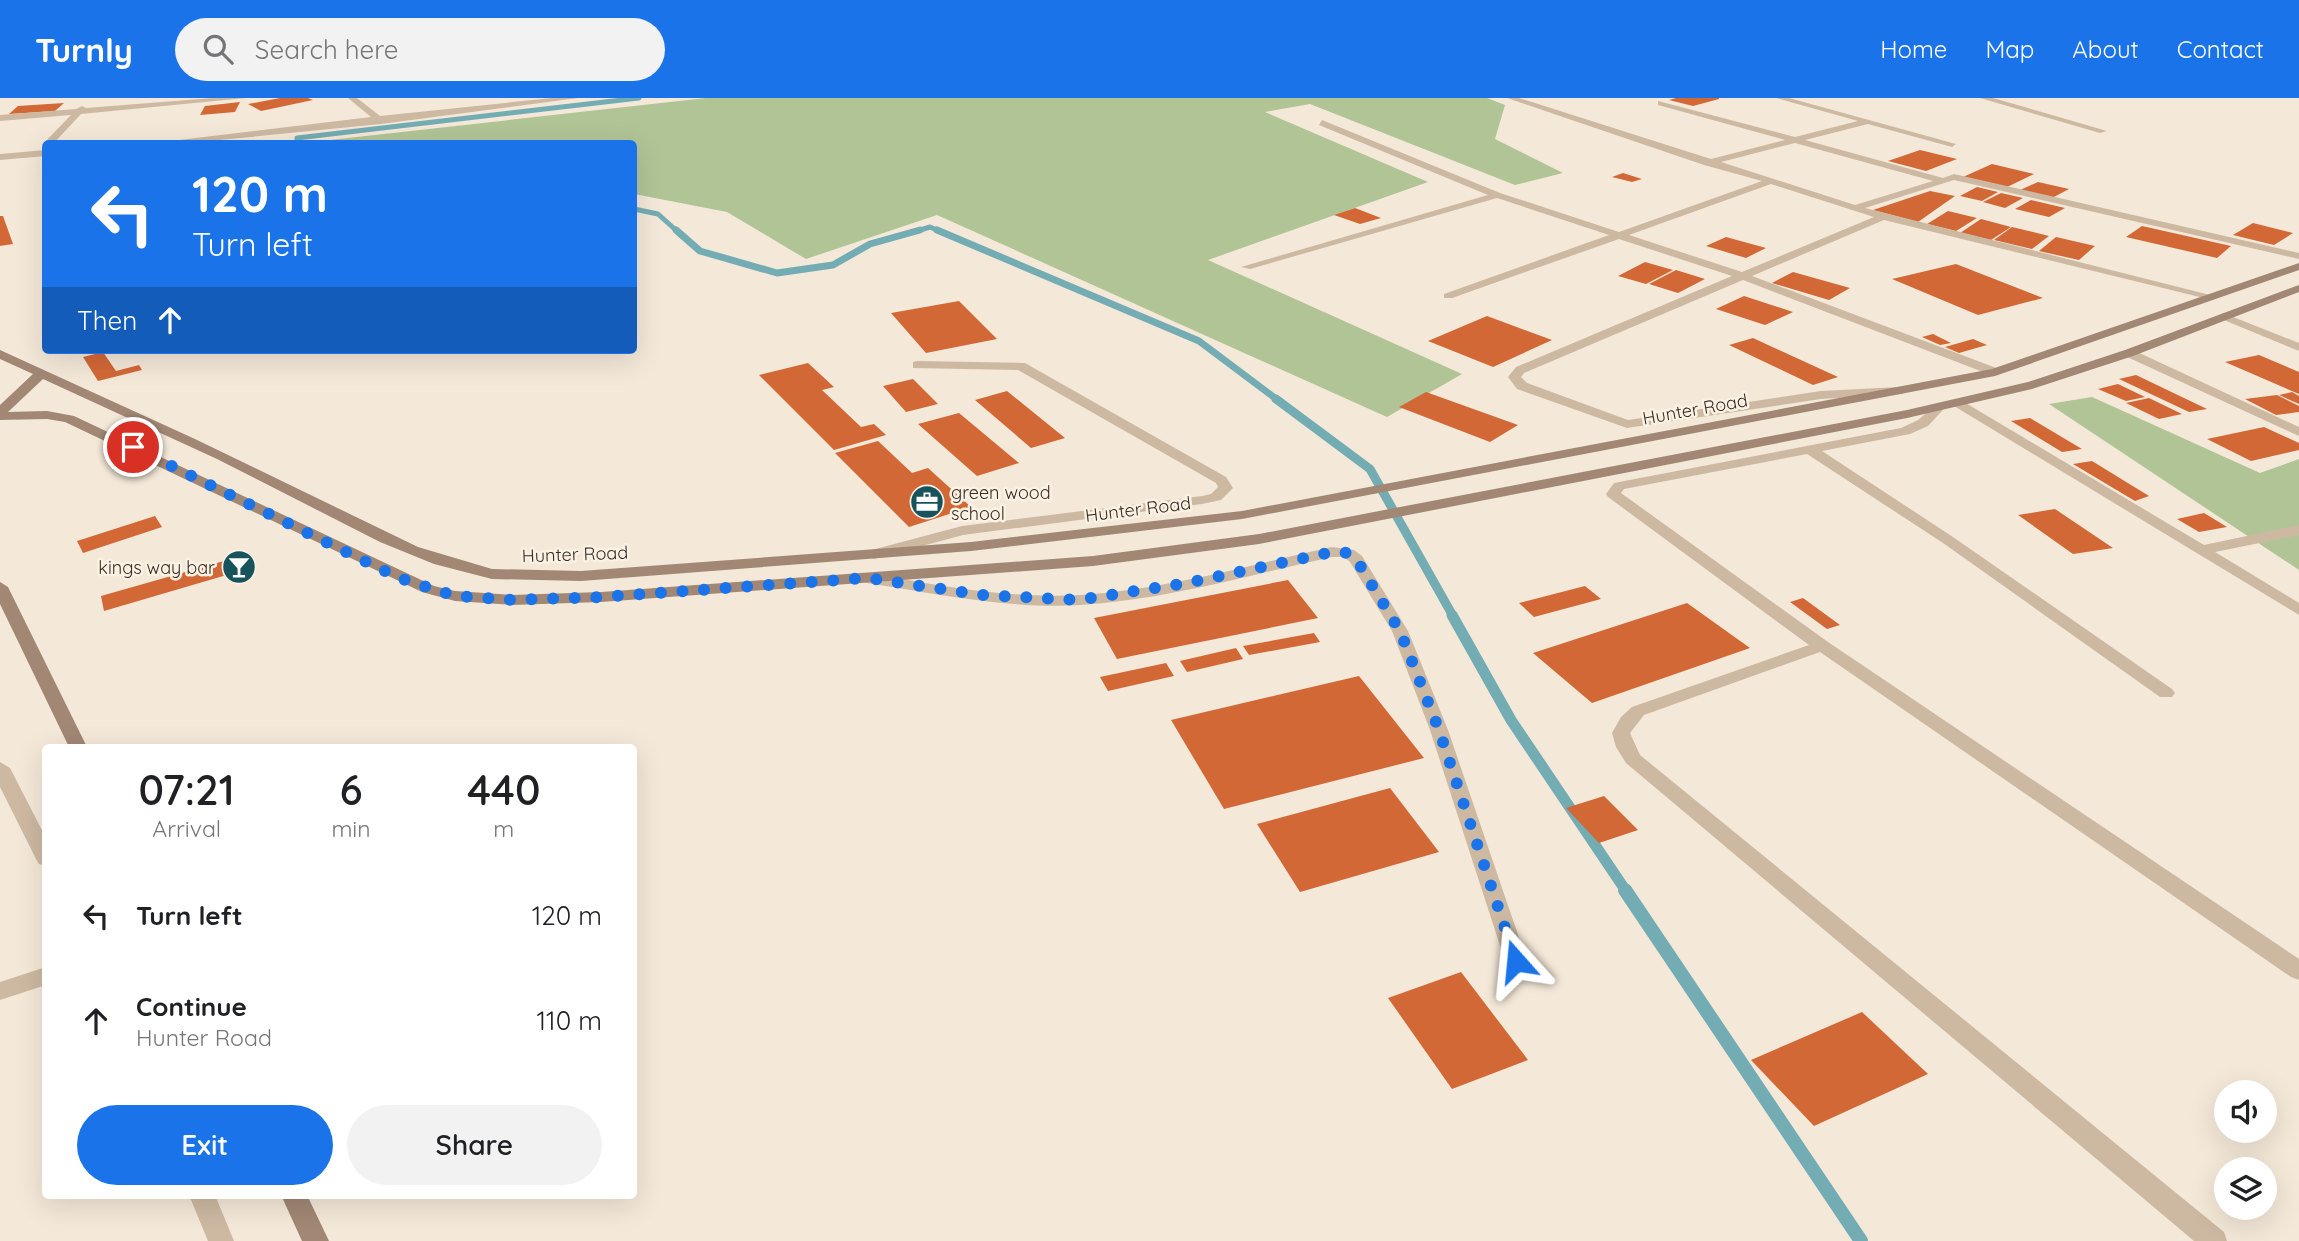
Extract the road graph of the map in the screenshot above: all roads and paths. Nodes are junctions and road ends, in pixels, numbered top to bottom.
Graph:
1 (93, 98) edge
2 (242, 98) edge
3 (352, 98) edge
4 (456, 98) edge
5 (573, 98) edge
6 (1511, 98) edge
7 (1780, 98) edge
8 (1984, 98) edge
9 (1661, 103) dead end
10 (473, 110) junction
11 (78, 111) junction
12 (0, 118) edge
13 (381, 121) junction
14 (1868, 121) junction
15 (1322, 123) dead end
16 (2103, 131) dead end
17 (52, 140) edge
18 (190, 140) edge
19 (1796, 140) junction
20 (1952, 144) dead end
21 (42, 149) edge
22 (0, 157) edge
23 (1707, 163) junction
24 (1941, 180) junction
25 (1769, 182) junction
26 (1497, 195) junction
27 (1856, 208) junction
28 (1883, 216) junction
29 (1616, 236) junction
30 (2299, 256) edge
31 (2299, 266) edge
32 (1246, 267) dead end
33 (1745, 277) junction
34 (2299, 288) edge
35 (1448, 296) dead end
36 (2212, 297) junction
37 (2223, 316) junction
38 (2299, 347) edge
39 (2129, 353) junction
40 (0, 354) edge
41 (917, 365) dead end
42 (1995, 372) junction
43 (41, 374) junction
44 (1902, 391) junction
45 (1959, 402) junction
46 (1937, 408) junction
47 (0, 414) edge
48 (2299, 432) edge
49 (1809, 449) junction
50 (2299, 530) edge
51 (2203, 550) junction
52 (874, 554) junction
53 (867, 578) junction
54 (2, 590) edge
55 (2299, 610) edge
56 (1822, 646) junction
57 (2166, 693) dead end
58 (77, 744) edge
59 (0, 768) edge
60 (42, 851) edge
61 (1516, 961) dead end
62 (2299, 971) edge
63 (42, 977) edge
64 (0, 990) edge
65 (204, 1199) edge
66 (296, 1199) edge
67 (221, 1241) edge
68 (316, 1241) edge
69 (2214, 1241) edge

1 - 11 street
2 - 11 street
3 - 13 street
4 - 10 street
5 - 10 street
6 - 23 street
7 - 14 street
8 - 16 street
9 - 19 street
10 - 13 street
11 - 12 street
11 - 17 street
13 - 18 street
14 - 19 street
14 - 20 street
15 - 26 street
19 - 23 street
19 - 24 street
21 - 22 street
23 - 25 street
24 - 27 street
24 - 30 street
25 - 27 street
25 - 29 street
26 - 29 street
26 - 32 street
27 - 28 street
28 - 33 street
28 - 36 street
29 - 33 street
29 - 35 street
31 - 36 street, Hunter Road
33 - 42 street
33 - 44 street
34 - 37 street
36 - 42 street, Hunter Road
37 - 38 street
37 - 39 street
39 - 45 street
39 - 48 street
40 - 43 street, Hunter Road
41 - 52 street
42 - 44 street, Hunter Road
43 - 47 street
43 - 52 street, Hunter Road
44 - 52 street, Hunter Road
45 - 46 street
45 - 51 street
46 - 49 street
46 - 53 street
47 - 53 street
49 - 56 street
49 - 57 street
50 - 51 street
51 - 55 street
53 - 61 street
54 - 58 street
56 - 62 street
56 - 69 street
59 - 60 street
63 - 64 street
65 - 67 street
66 - 68 street

